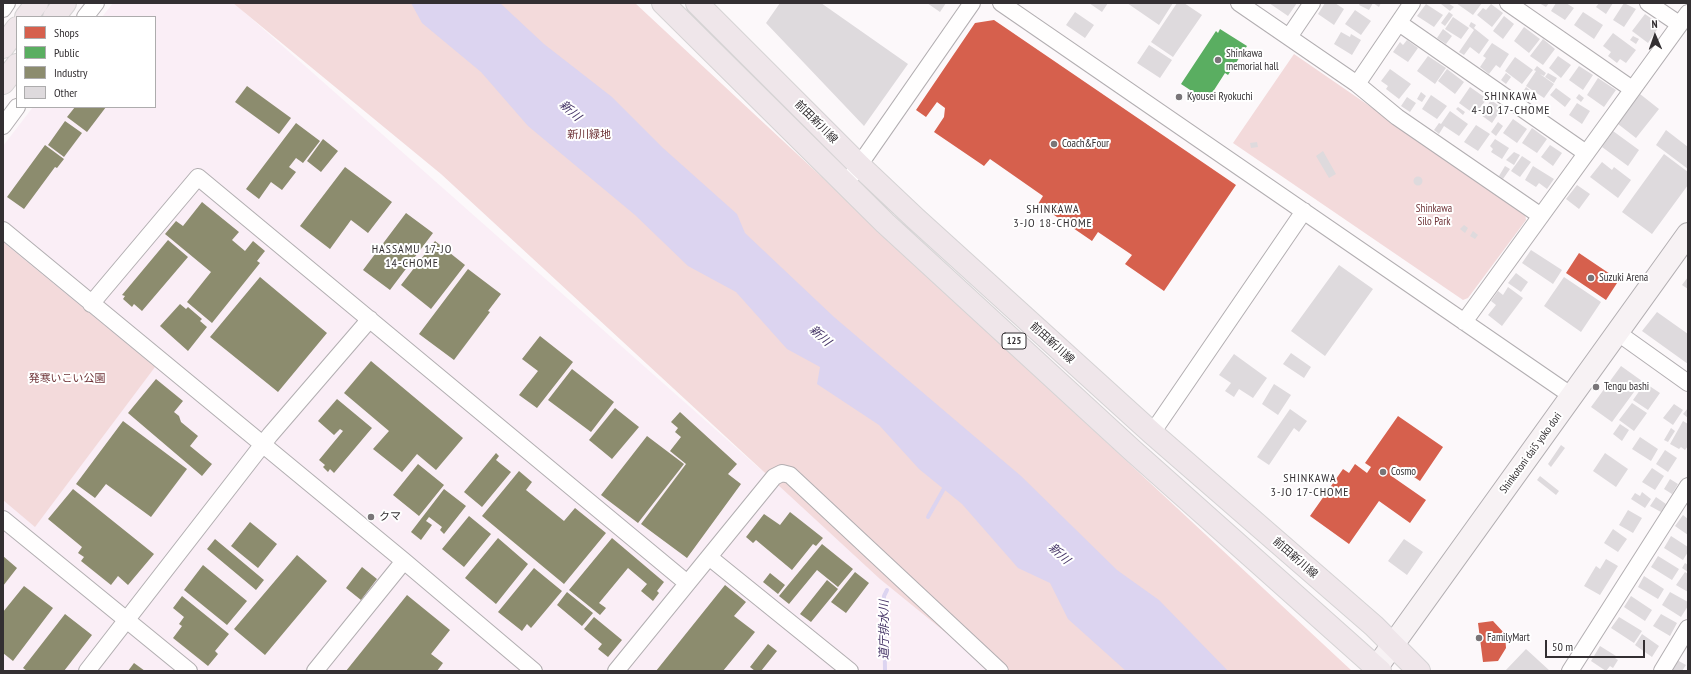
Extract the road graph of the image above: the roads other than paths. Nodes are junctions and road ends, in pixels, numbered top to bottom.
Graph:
1 (7, 3) edge
2 (37, 3) edge
3 (65, 3) edge
4 (96, 3) edge
5 (663, 3) edge
6 (697, 3) edge
7 (972, 3) edge
8 (1001, 3) edge
9 (1239, 3) edge
10 (1312, 3) edge
11 (1412, 3) edge
12 (1508, 3) edge
13 (1648, 3) edge
14 (3, 9) edge
15 (27, 16) edge
16 (55, 16) edge
17 (86, 16) edge
18 (1684, 19) edge
19 (1399, 23) junction
20 (16, 29) edge
21 (1289, 37) junction
22 (3, 47) edge
23 (16, 66) edge
24 (3, 83) edge
25 (1357, 84) junction
26 (1632, 89) junction
27 (16, 108) edge
28 (3, 126) edge
29 (1586, 153) junction
30 (860, 166) junction
31 (846, 184) junction
32 (1304, 211) junction
33 (1541, 216) junction
34 (3, 230) edge
35 (1688, 234) edge
36 (91, 304) junction
37 (370, 319) junction
38 (1464, 322) junction
39 (1618, 333) junction
40 (1688, 383) edge
41 (1572, 396) junction
42 (1152, 433) junction
43 (263, 445) junction
44 (1688, 486) edge
45 (3, 519) edge
46 (709, 557) junction
47 (404, 561) junction
48 (688, 583) junction
49 (127, 620) junction
50 (1688, 628) edge
51 (1393, 645) junction
52 (1376, 670) edge
53 (87, 671) edge
54 (189, 671) edge
55 (315, 671) edge
56 (534, 671) edge
57 (616, 671) edge
58 (850, 671) edge
59 (1000, 671) edge
60 (1419, 671) edge
61 (1570, 671) edge
62 (1662, 671) edge

1 - 14 street
2 - 15 main road
3 - 16 main road
4 - 17 street
5 - 31 main road, 前田新川線 / 125
6 - 30 main road, 前田新川線 / 125
7 - 30 street
8 - 32 street
9 - 21 street
10 - 21 street
11 - 19 street
12 - 26 street
13 - 18 street
18 - 26 street
19 - 25 street
19 - 29 street
20 - 22 main road
21 - 25 street
23 - 24 main road
25 - 33 street
26 - 29 street
27 - 28 street
29 - 33 street
30 - 31 street
30 - 42 main road, 前田新川線 / 125
31 - 52 main road, 前田新川線 / 125
32 - 38 street
32 - 42 street
33 - 38 street
34 - 36 street
35 - 39 street, Shinkotoni dai5 yoko dori
36 - 37 street
36 - 43 street
37 - 43 street
37 - 48 street
38 - 41 street
39 - 40 street
39 - 41 street, Shinkotoni dai5 yoko dori
41 - 51 street, Shinkotoni dai5 yoko dori
42 - 51 main road, 前田新川線 / 125
43 - 47 street
43 - 49 street
44 - 61 street
45 - 49 street
46 - 48 street
46 - 58 street
46 - 59 street
47 - 55 street
47 - 56 street
48 - 57 street
49 - 53 street
49 - 54 street
50 - 62 street
51 - 52 street, Shinkotoni dai5 yoko dori
51 - 60 main road, 前田新川線 / 125

